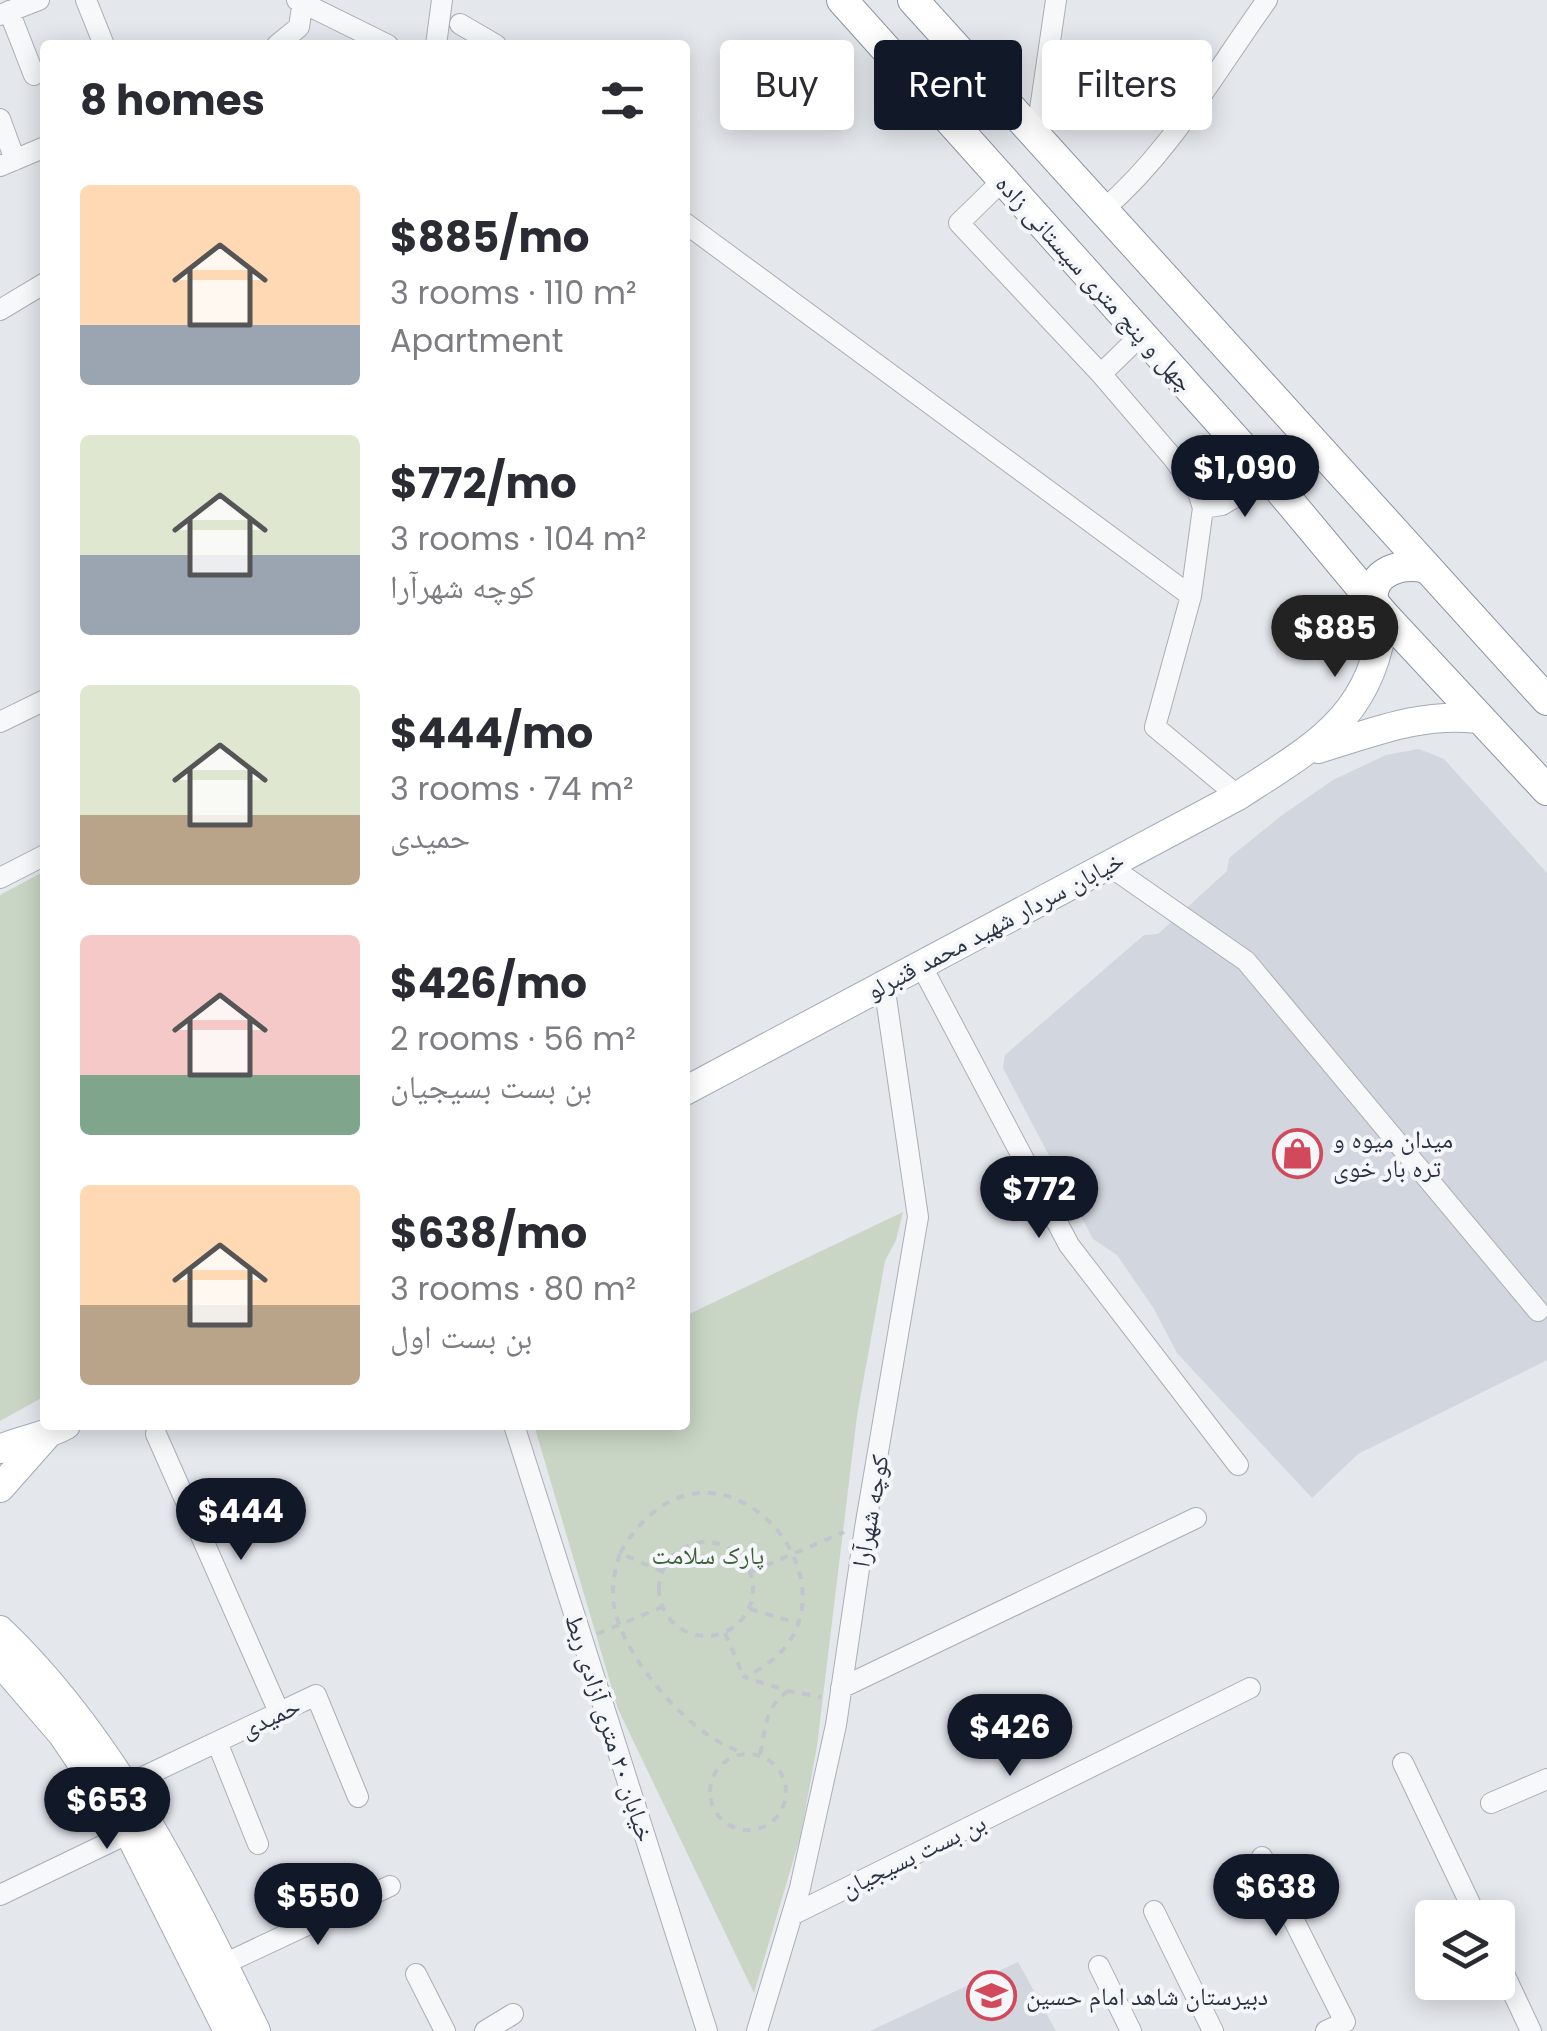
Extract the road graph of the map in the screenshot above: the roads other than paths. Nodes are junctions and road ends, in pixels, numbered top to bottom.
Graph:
1 (39, 0) edge
2 (86, 0) edge
3 (442, 0) edge
4 (842, 0) edge
5 (913, 0) edge
6 (1056, 0) edge
7 (1267, 0) edge
8 (301, 1) edge
9 (5, 13) edge
10 (460, 24) dead end
11 (102, 40) edge
12 (283, 40) edge
13 (378, 40) edge
14 (437, 40) edge
15 (487, 40) edge
16 (34, 75) dead end
17 (0, 118) edge
18 (1036, 136) junction
19 (40, 149) edge
20 (8, 163) edge
21 (1004, 179) junction
22 (1102, 210) junction
23 (690, 227) edge
24 (40, 286) edge
25 (0, 310) edge
26 (1141, 335) junction
27 (1101, 374) junction
28 (1269, 477) junction
29 (1203, 508) junction
30 (1426, 568) junction
31 (1191, 596) junction
32 (1378, 608) junction
33 (1547, 700) edge
34 (40, 702) edge
35 (1, 719) edge
36 (1478, 719) junction
37 (1507, 748) junction
38 (1302, 754) junction
39 (1547, 760) edge
40 (1547, 790) edge
41 (1238, 796) junction
42 (40, 858) edge
43 (1108, 865) junction
44 (0, 878) edge
45 (921, 965) junction
46 (884, 984) junction
47 (690, 1088) edge
48 (1538, 1311) dead end
49 (516, 1430) edge
50 (56, 1431) edge
51 (156, 1434) dead end
52 (0, 1449) edge
53 (1238, 1465) dead end
54 (0, 1488) edge
55 (1196, 1518) dead end
56 (0, 1630) edge
57 (0, 1662) edge
58 (1250, 1688) dead end
59 (840, 1694) junction
60 (279, 1712) junction
61 (217, 1742) junction
62 (1403, 1763) dead end
63 (1547, 1779) edge
64 (124, 1786) junction
65 (358, 1798) dead end
66 (1491, 1803) dead end
67 (130, 1832) junction
68 (258, 1844) dead end
69 (1262, 1856) dead end
70 (390, 1886) dead end
71 (0, 1895) edge
72 (1468, 1900) edge
73 (1154, 1911) dead end
74 (792, 1915) junction
75 (224, 1964) junction
76 (1099, 1966) dead end
77 (416, 1974) dead end
78 (1515, 1997) edge
79 (512, 2014) dead end
80 (228, 2031) edge
81 (256, 2031) edge
82 (445, 2031) edge
83 (485, 2031) edge
84 (707, 2031) edge
85 (757, 2031) edge
86 (1131, 2031) edge
87 (1213, 2031) edge
88 (1326, 2031) edge
89 (1531, 2031) edge

1 - 9 street
2 - 11 street
3 - 14 street
4 - 21 highway, چهل و پنج متری سیستانی زاده
5 - 18 highway
6 - 18 street
7 - 22 street
8 - 12 street
8 - 13 street
9 - 16 street
10 - 15 street
17 - 20 street
18 - 22 highway
19 - 20 street
21 - 26 highway, چهل و پنج متری سیستانی زاده
21 - 27 street
22 - 30 highway
23 - 31 street
24 - 25 street
26 - 27 street
26 - 28 highway, چهل و پنج متری سیستانی زاده
27 - 29 street
28 - 29 street
28 - 32 highway, چهل و پنج متری سیستانی زاده
29 - 31 street
30 - 32 highway
30 - 33 highway
31 - 41 street
32 - 36 highway, چهل و پنج متری سیستانی زاده
32 - 38 main road
34 - 35 street
36 - 37 highway, چهل و پنج متری سیستانی زاده
36 - 38 main road
37 - 39 highway
37 - 40 highway, چهل و پنج متری سیستانی زاده
38 - 41 main road, خیابان سردار شهید محمد قنبرلو
41 - 43 main road, خیابان سردار شهید محمد قنبرلو
42 - 44 street
43 - 45 main road, خیابان سردار شهید محمد قنبرلو
43 - 48 street
45 - 46 main road, خیابان سردار شهید محمد قنبرلو
45 - 53 street
46 - 47 main road, خیابان سردار شهید محمد قنبرلو
46 - 59 street, کوچه شهرآرا
49 - 84 street, خیابان ۲۰ متری آزادی ربط
50 - 52 main road
50 - 54 main road
51 - 60 street
55 - 59 street
56 - 64 main road
57 - 67 main road
58 - 74 street, بن بست بسیجیان
59 - 74 street, کوچه شهرآرا
60 - 61 street, حمیدی
60 - 65 street, حمیدی
61 - 64 street, حمیدی
61 - 68 street
62 - 72 street
63 - 66 street
64 - 75 main road
67 - 71 street
67 - 80 main road
69 - 88 street
70 - 75 street
73 - 87 street
74 - 85 street, کوچه شهرآرا
75 - 81 main road
76 - 86 street
77 - 82 street
78 - 89 street
79 - 83 street

